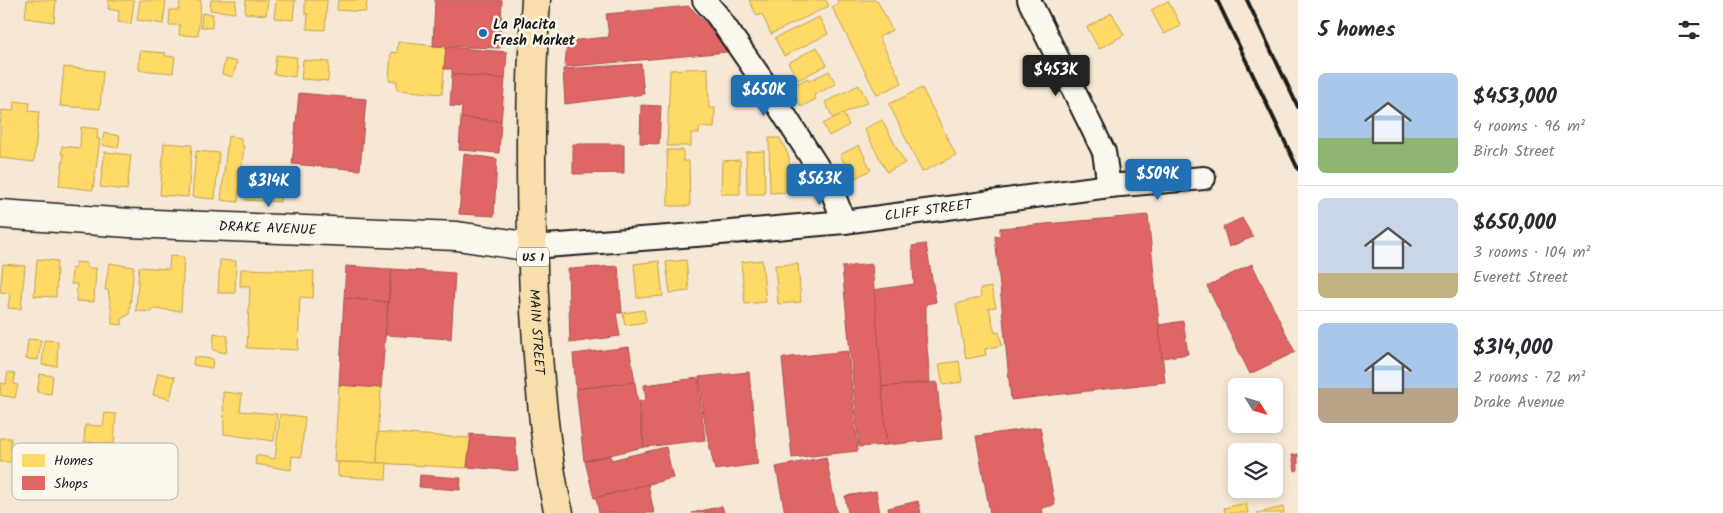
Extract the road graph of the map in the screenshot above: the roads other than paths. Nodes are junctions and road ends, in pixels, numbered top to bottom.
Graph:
1 (536, 0) edge
2 (704, 0) edge
3 (1029, 0) edge
4 (1204, 178) dead end
5 (1109, 186) junction
6 (0, 214) edge
7 (844, 222) junction
8 (532, 247) junction
9 (559, 513) edge

1 - 8 main road, MAIN STREET / US 1
2 - 7 street
3 - 5 street
4 - 5 street, CLIFF STREET
5 - 7 street, CLIFF STREET
6 - 8 street, DRAKE AVENUE
7 - 8 street, CLIFF STREET
8 - 9 main road, MAIN STREET / US 1

